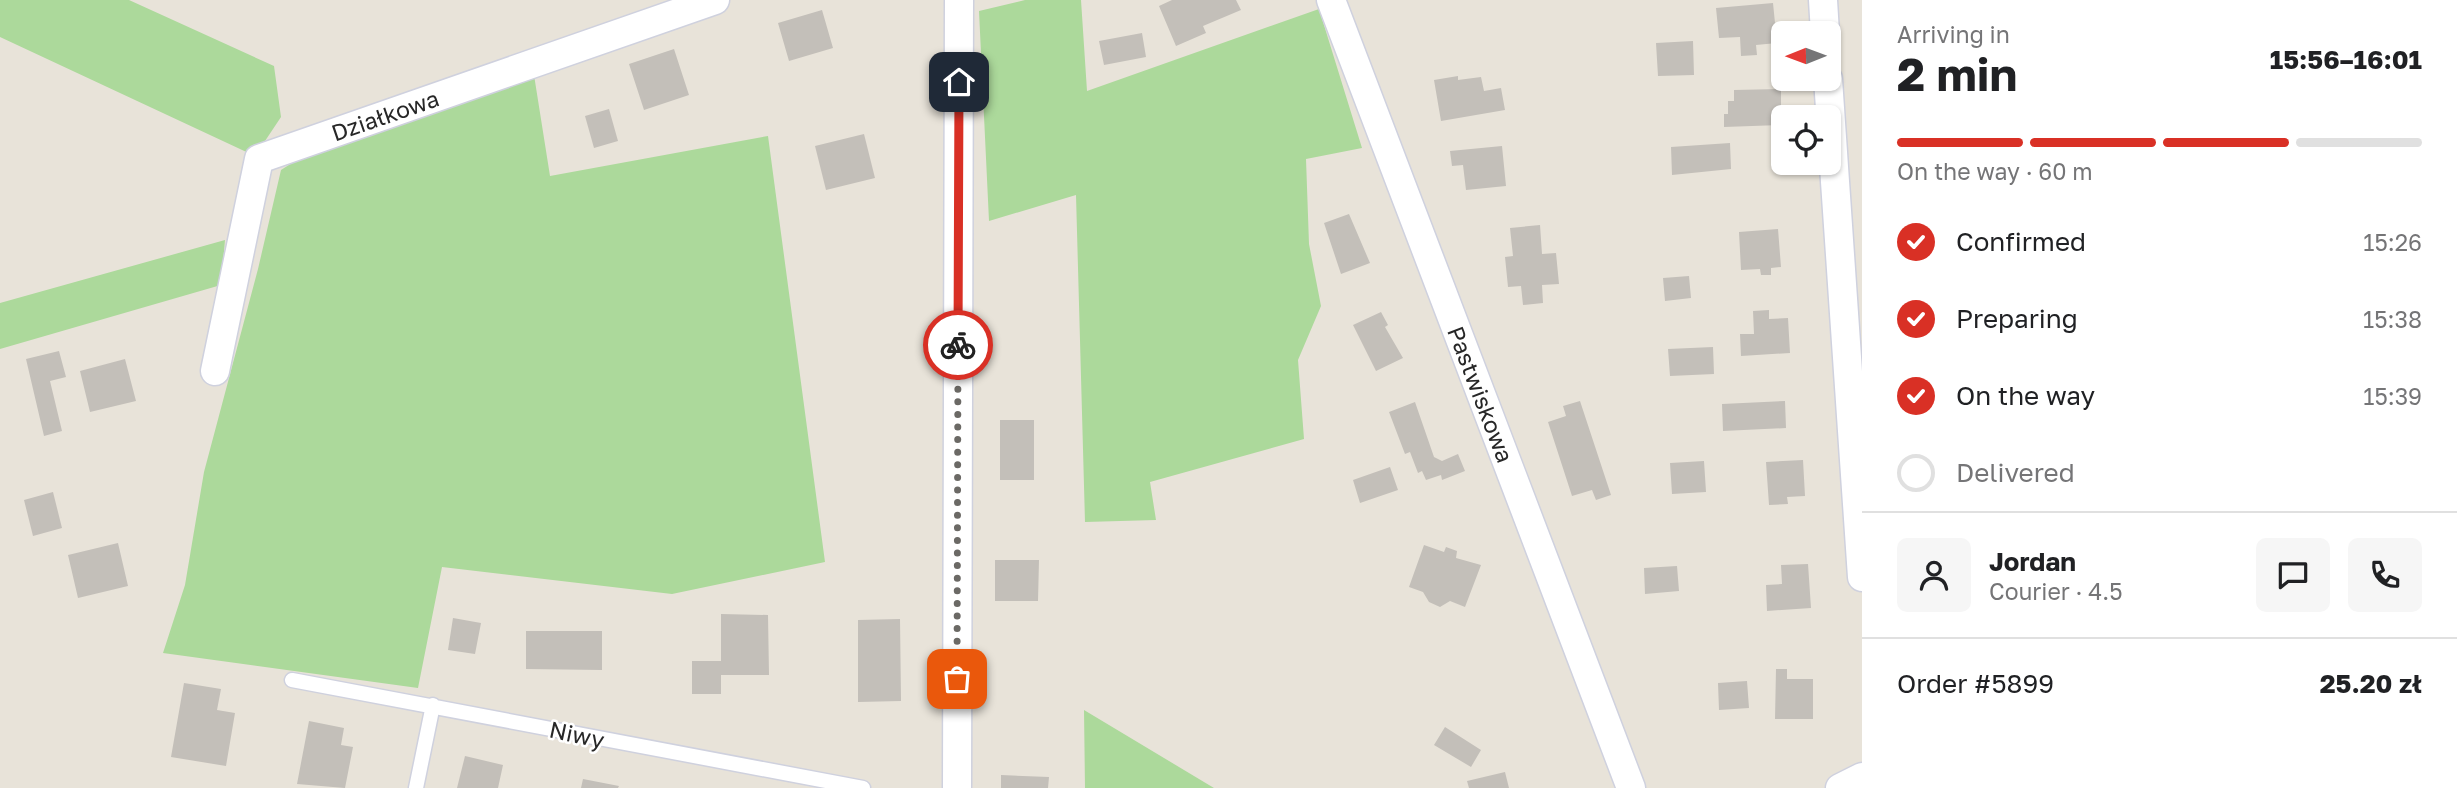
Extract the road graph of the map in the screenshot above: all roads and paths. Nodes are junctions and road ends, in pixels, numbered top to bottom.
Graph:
1 (715, 0) edge
2 (959, 0) edge
3 (1331, 0) edge
4 (1823, 0) edge
5 (1824, 21) edge
6 (1829, 91) edge
7 (215, 371) dead end
8 (1862, 577) edge
9 (292, 680) dead end
10 (433, 705) junction
11 (1862, 777) edge
12 (416, 788) edge
13 (863, 788) edge
14 (957, 788) edge
15 (1631, 788) edge
16 (1840, 788) edge

1 - 7 street, Działkowa
2 - 14 street
3 - 15 street, Pastwiskowa
4 - 5 street
6 - 8 street
9 - 10 lane, Niwy
10 - 12 lane
10 - 13 lane, Niwy
11 - 16 street

